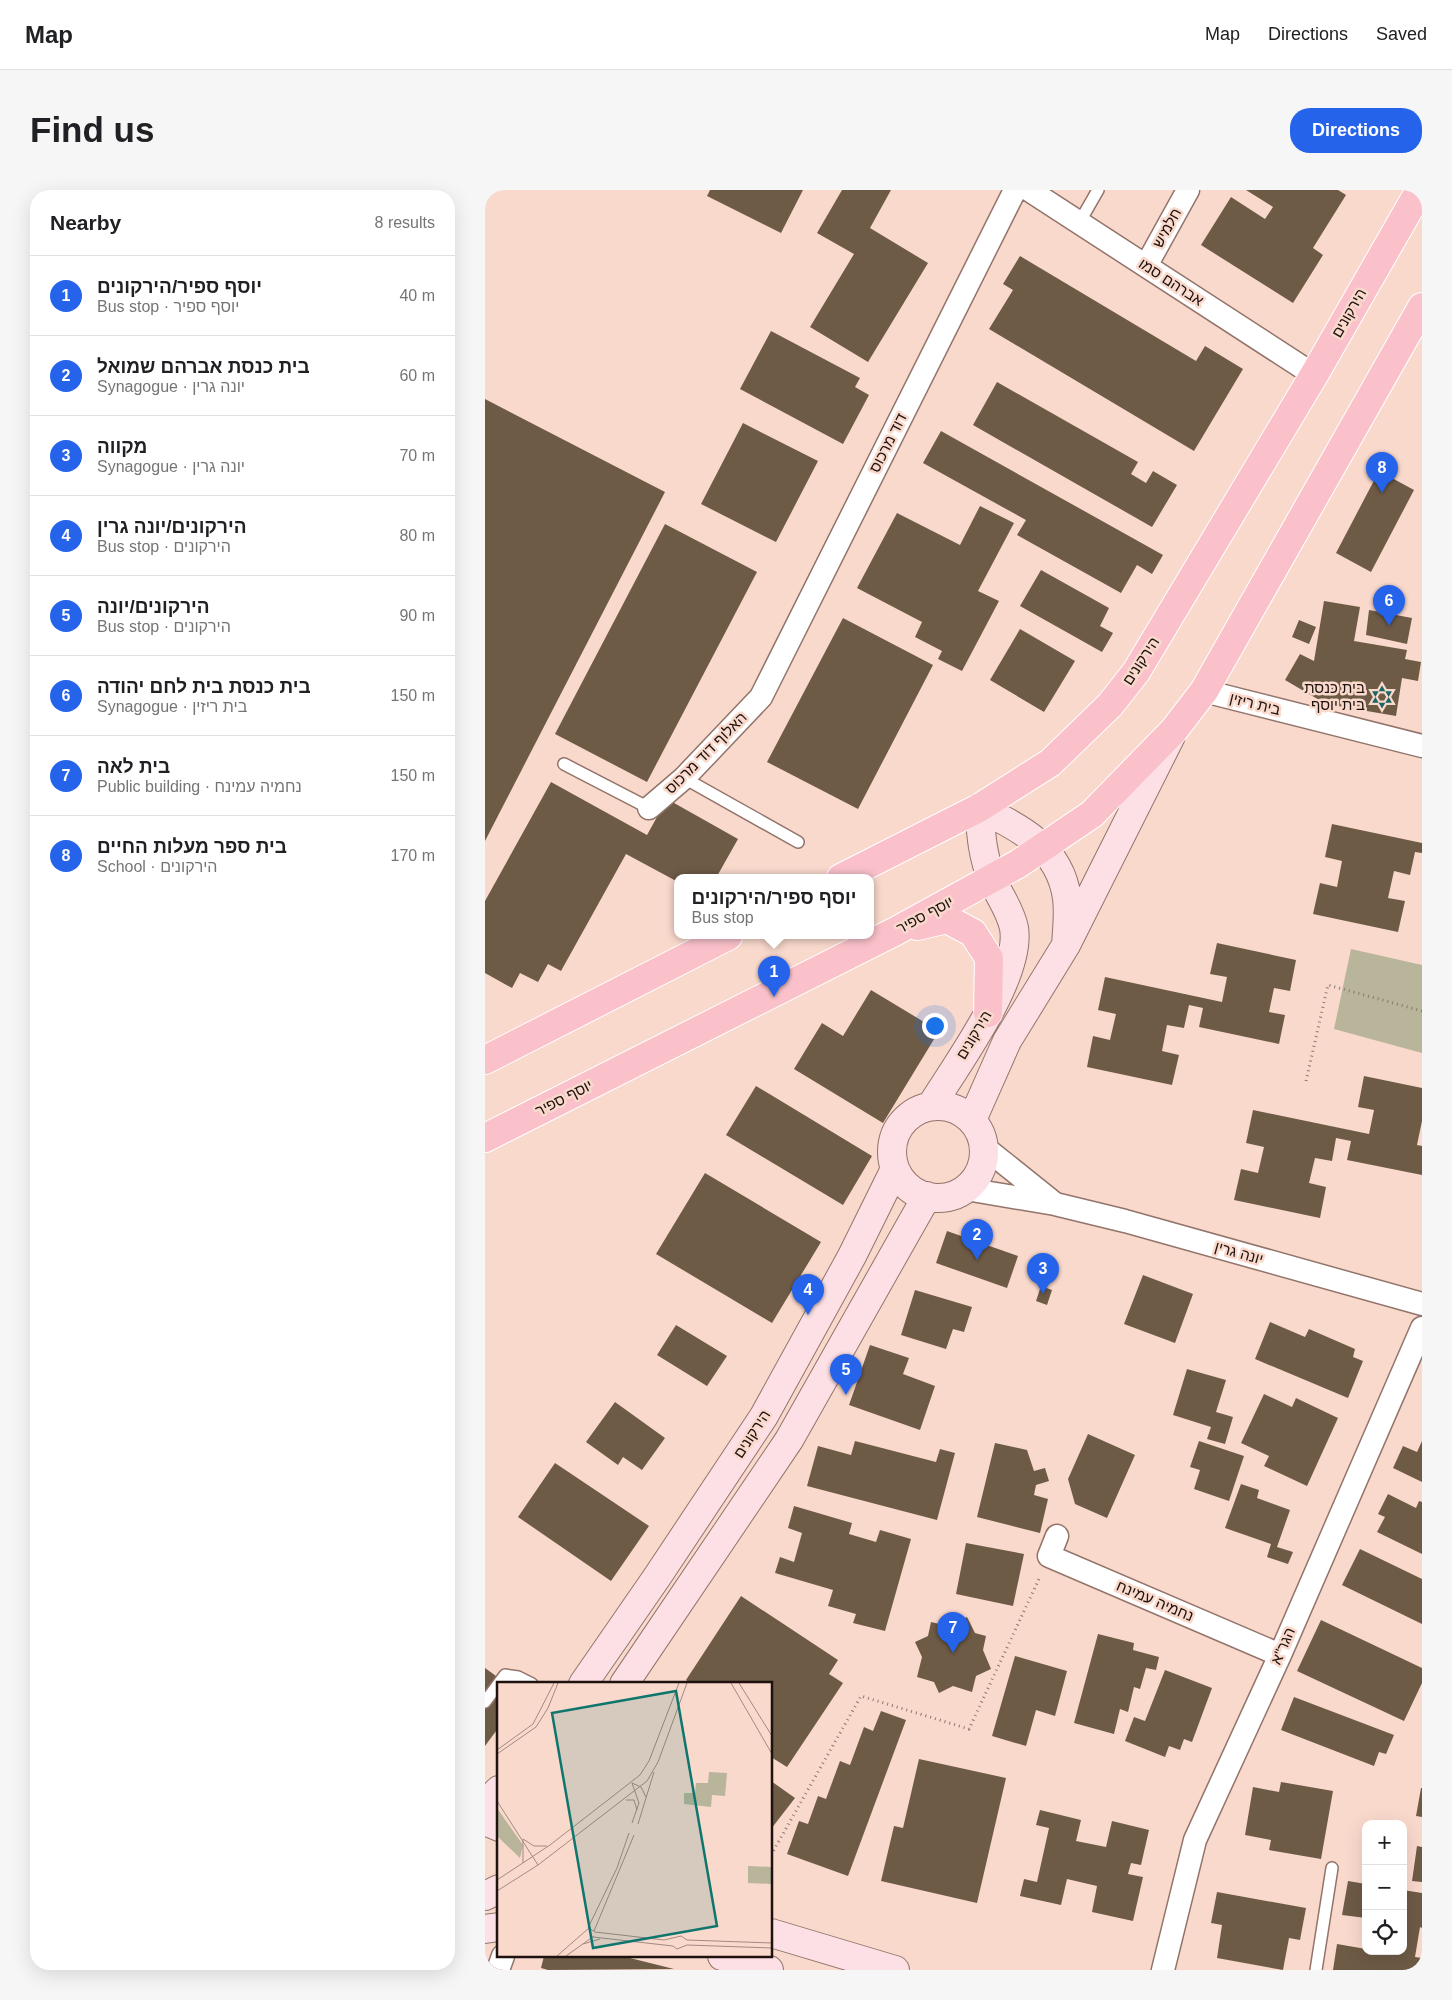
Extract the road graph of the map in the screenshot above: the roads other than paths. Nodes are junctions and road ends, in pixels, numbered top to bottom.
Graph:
1 (1015, 190) edge
2 (1029, 190) edge
3 (1098, 190) edge
4 (1188, 190) edge
5 (1420, 190) edge
6 (1079, 223) junction
7 (1146, 266) junction
8 (1422, 307) edge
9 (1314, 375) junction
10 (1204, 691) junction
11 (761, 697) joint
12 (1174, 730) junction
13 (1422, 746) edge
14 (564, 764) dead end
15 (684, 778) junction
16 (649, 808) joint
17 (979, 808) junction
18 (798, 842) dead end
19 (1044, 847) junction
20 (849, 874) edge
21 (992, 880) junction
22 (896, 931) junction
23 (722, 939) edge
24 (1066, 945) junction
25 (988, 1013) junction
26 (485, 1060) edge
27 (931, 1106) junction
28 (972, 1120) junction
29 (485, 1138) edge
30 (984, 1147) junction
31 (895, 1169) junction
32 (966, 1189) junction
33 (927, 1196) junction
34 (1055, 1204) junction
35 (1422, 1304) edge
36 (1422, 1328) edge
37 (1053, 1546) road end
38 (1280, 1655) junction
39 (500, 1682) edge
40 (528, 1682) edge
41 (584, 1682) edge
42 (625, 1682) edge
43 (497, 1686) edge
44 (485, 1702) edge
45 (497, 1792) edge
46 (485, 1804) edge
47 (485, 1821) edge
48 (497, 1826) edge
49 (1331, 1868) dead end
50 (773, 1935) edge
51 (502, 1958) edge
52 (729, 1958) edge
53 (498, 1970) edge
54 (769, 1970) edge
55 (895, 1970) edge
56 (1163, 1970) edge
57 (1316, 1970) edge

1 - 11 street, דוד מרכוס
2 - 6 street, אברהם סמו
3 - 6 lane
4 - 7 street, חלמיש
5 - 9 main road, הירקונים
6 - 7 street, אברהם סמו
7 - 9 street, אברהם סמו
8 - 10 main road, הירקונים
9 - 17 main road, הירקונים
10 - 12 main road, הירקונים
10 - 13 street, בית ריזין
11 - 15 street, האלוף דוד מרכוס
12 - 19 main road, יוסף ספיר
12 - 24 street, הירקונים
14 - 16 lane
15 - 16 street, האלוף דוד מרכוס
15 - 18 lane
17 - 19 street
17 - 20 main road
17 - 21 street, הירקונים
19 - 21 main road, יוסף ספיר
19 - 24 street
21 - 22 main road, יוסף ספיר
21 - 25 street, הירקונים
22 - 25 main road
22 - 29 main road, יוסף ספיר
23 - 26 main road
24 - 28 street, הירקונים
25 - 27 street, הירקונים
27 - 28 street
27 - 31 street
28 - 30 street
30 - 32 street
30 - 34 street, יונה גרין
31 - 33 street
31 - 41 street, הירקונים
32 - 33 street
32 - 34 street, יונה גרין
33 - 42 street
34 - 35 street, יונה גרין
36 - 38 street, הגר"א
37 - 38 street, נחמיה עמינח
38 - 56 street, הגר"א
39 - 40 lane
43 - 44 lane
45 - 46 street
47 - 48 street
49 - 57 lane
50 - 55 street
51 - 53 street
52 - 54 street

